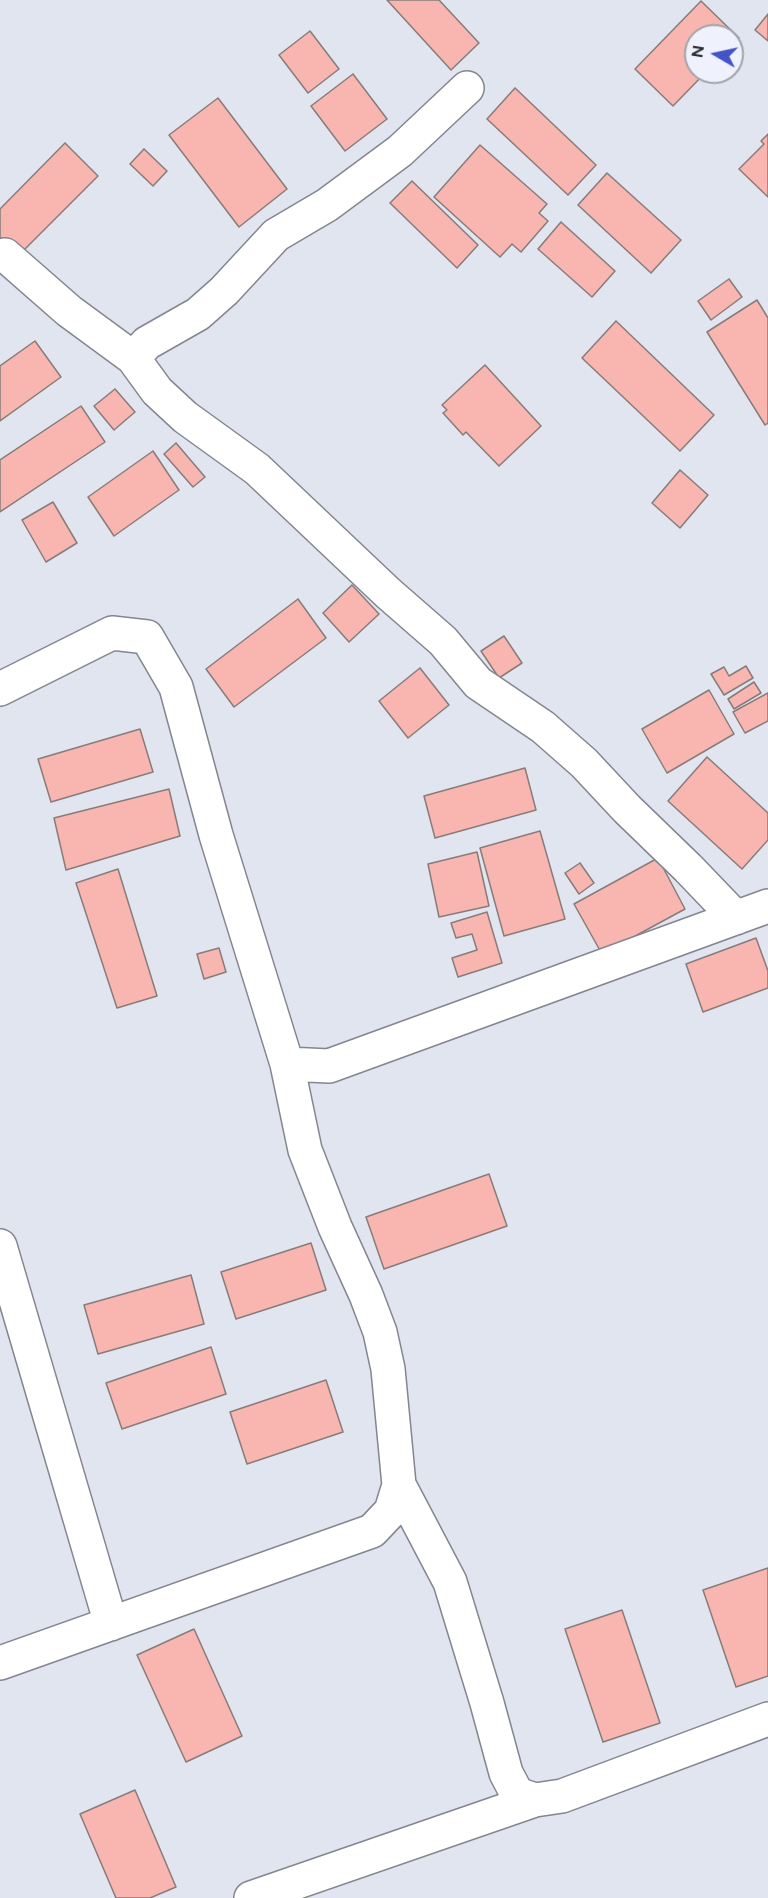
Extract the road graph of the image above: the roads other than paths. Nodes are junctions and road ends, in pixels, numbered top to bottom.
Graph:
1 (467, 88) dead end
2 (2, 263) edge
3 (133, 358) junction
4 (0, 689) edge
5 (749, 913) edge
6 (287, 1064) junction
7 (0, 1246) edge
8 (399, 1485) junction
9 (111, 1624) junction
10 (0, 1663) edge
11 (768, 1719) edge
12 (535, 1800) junction
13 (251, 1898) edge

1 - 3 street
2 - 3 street
2 - 5 street
3 - 5 street
4 - 6 street
5 - 6 street
6 - 8 street
7 - 9 street
8 - 9 street
8 - 12 street
9 - 10 street
11 - 12 street
12 - 13 street

